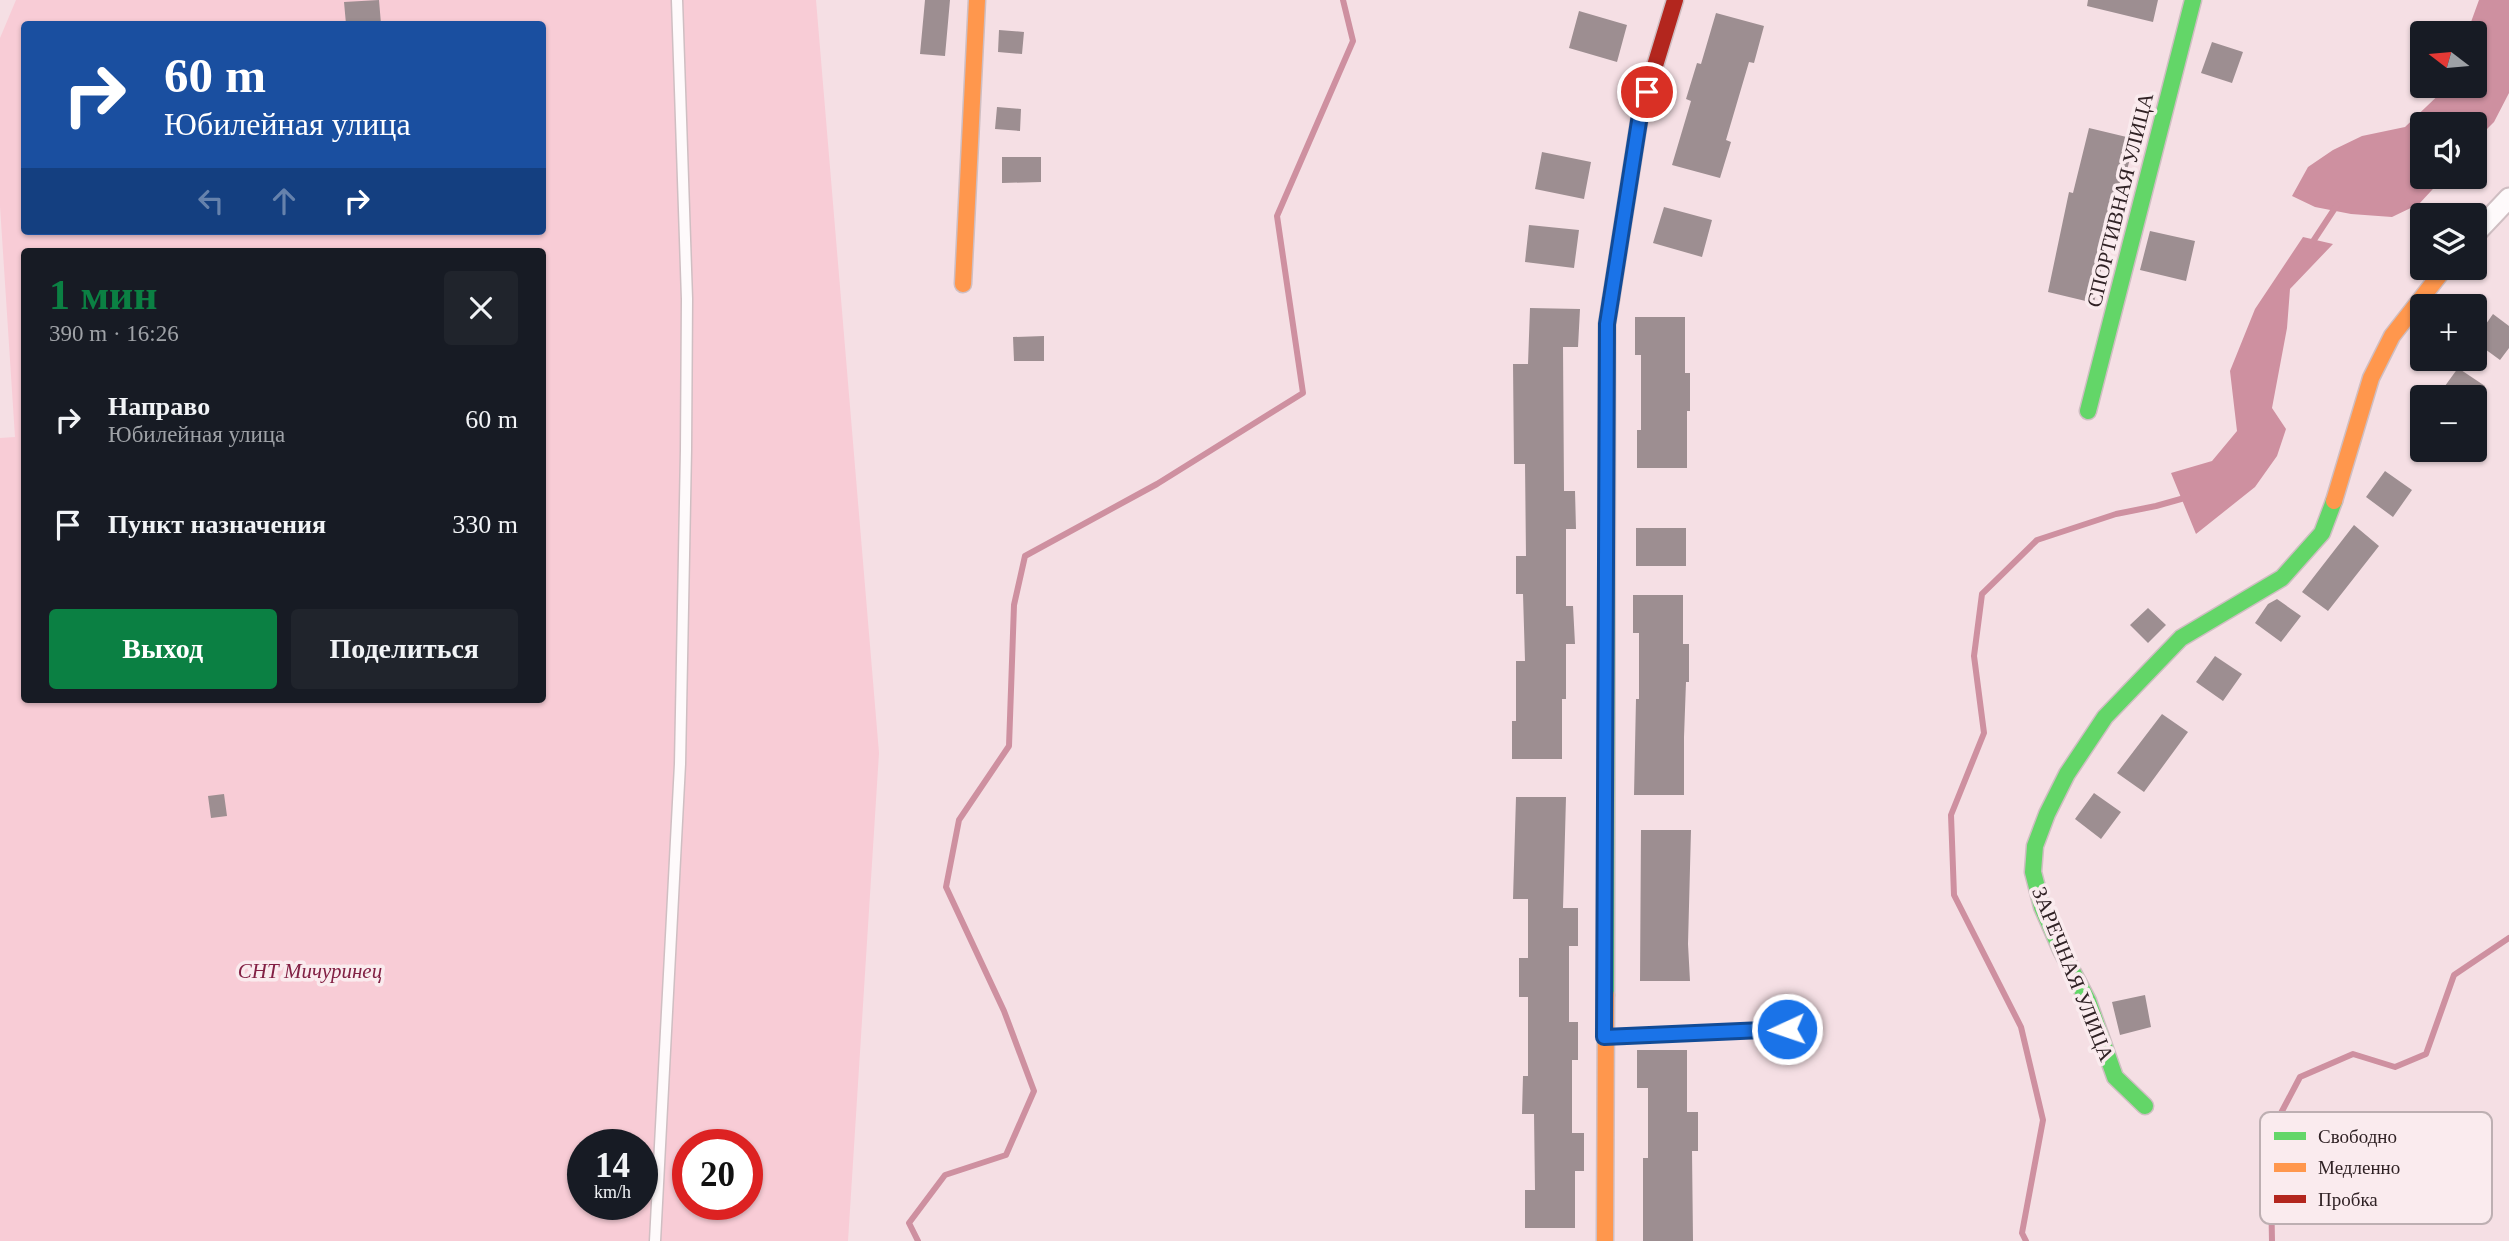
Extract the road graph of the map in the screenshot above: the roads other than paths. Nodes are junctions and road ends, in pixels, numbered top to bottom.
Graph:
1 (677, 0) edge
2 (977, 0) edge
3 (1675, 0) edge
4 (2193, 0) edge
5 (2509, 198) edge
6 (2487, 221) edge
7 (2436, 280) edge
8 (962, 284) dead end
9 (2088, 411) dead end
10 (1787, 1029) dead end
11 (1604, 1037) junction
12 (2145, 1105) dead end
13 (654, 1241) edge
14 (1605, 1241) edge

1 - 13 lane
2 - 8 street
3 - 11 street
4 - 9 street, СПОРТИВНАЯ УЛИЦА
5 - 6 street
7 - 12 street, ЗАРЕЧНАЯ УЛИЦА
10 - 11 lane
11 - 14 street

